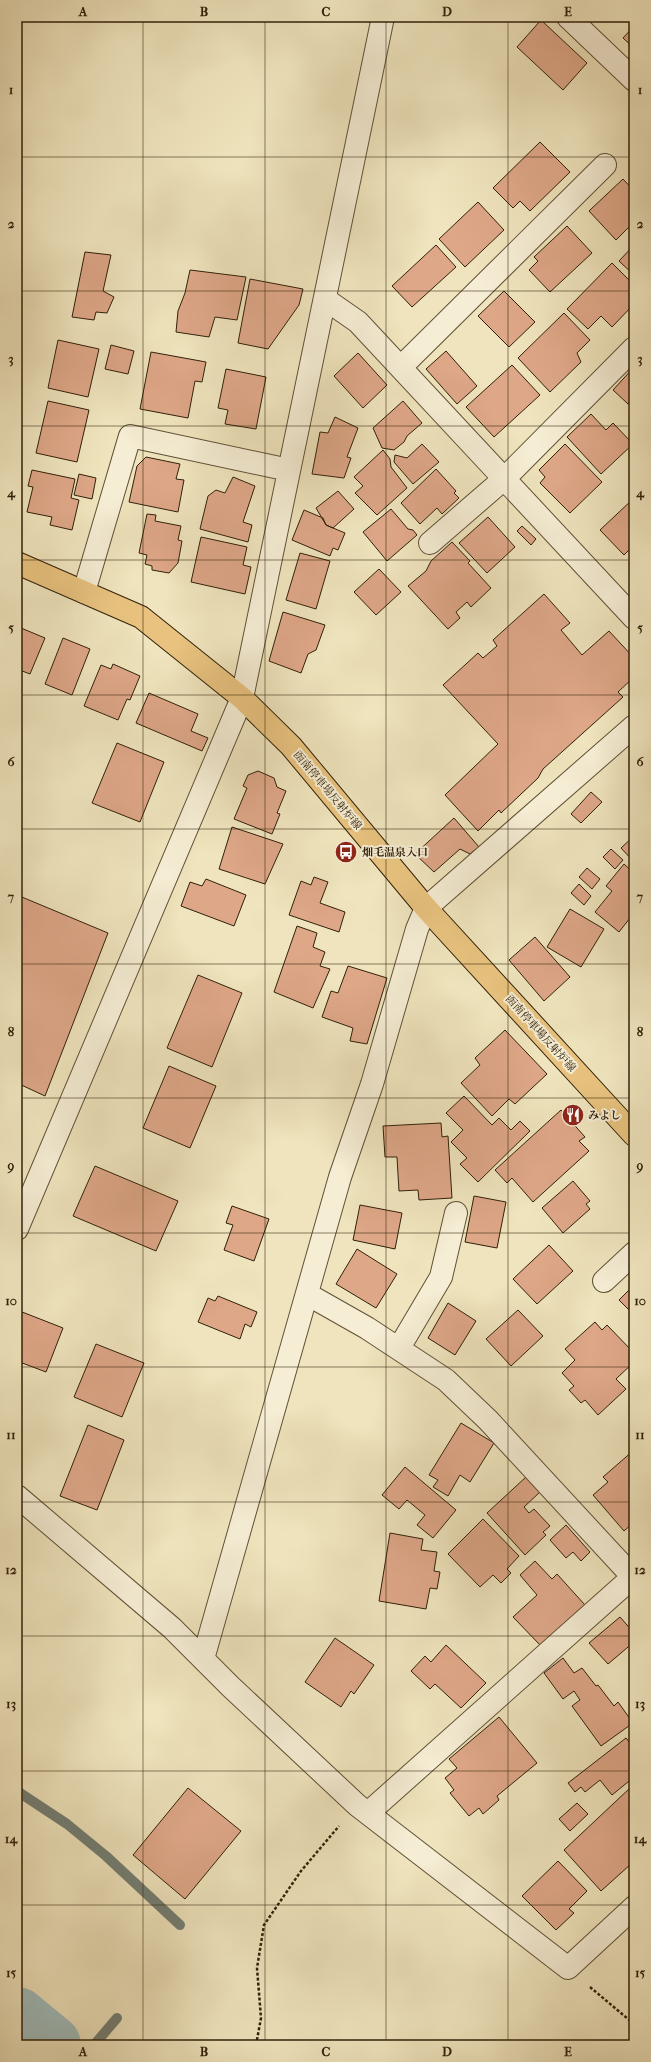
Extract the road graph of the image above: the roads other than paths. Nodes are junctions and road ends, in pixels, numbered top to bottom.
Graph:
1 (383, 17) edge
2 (568, 17) edge
3 (634, 80) edge
4 (605, 165) dead end
5 (325, 299) junction
6 (634, 348) edge
7 (401, 367) junction
8 (289, 470) junction
9 (505, 478) junction
10 (430, 543) dead end
11 (17, 563) edge
12 (84, 592) junction
13 (630, 606) edge
14 (242, 698) junction
15 (634, 726) edge
16 (426, 908) junction
17 (634, 1136) edge
18 (456, 1213) dead end
19 (17, 1229) edge
20 (634, 1253) edge
21 (604, 1281) dead end
22 (307, 1294) junction
23 (399, 1348) junction
24 (17, 1496) edge
25 (634, 1577) edge
26 (203, 1659) junction
27 (362, 1809) junction
28 (634, 1907) edge

1 - 5 street
2 - 3 street
4 - 7 street
5 - 7 street
5 - 8 street
6 - 9 street
7 - 9 street
8 - 12 street
8 - 14 street
9 - 10 street
9 - 13 street
11 - 12 main road, 函南停車場反射炉線
12 - 14 main road, 函南停車場反射炉線
14 - 16 main road, 函南停車場反射炉線
14 - 19 street
15 - 16 street
16 - 17 main road, 函南停車場反射炉線
16 - 22 street
18 - 23 street
20 - 21 street
22 - 23 street
22 - 26 street
23 - 25 street
24 - 26 street
25 - 27 street
26 - 27 street
27 - 28 street

